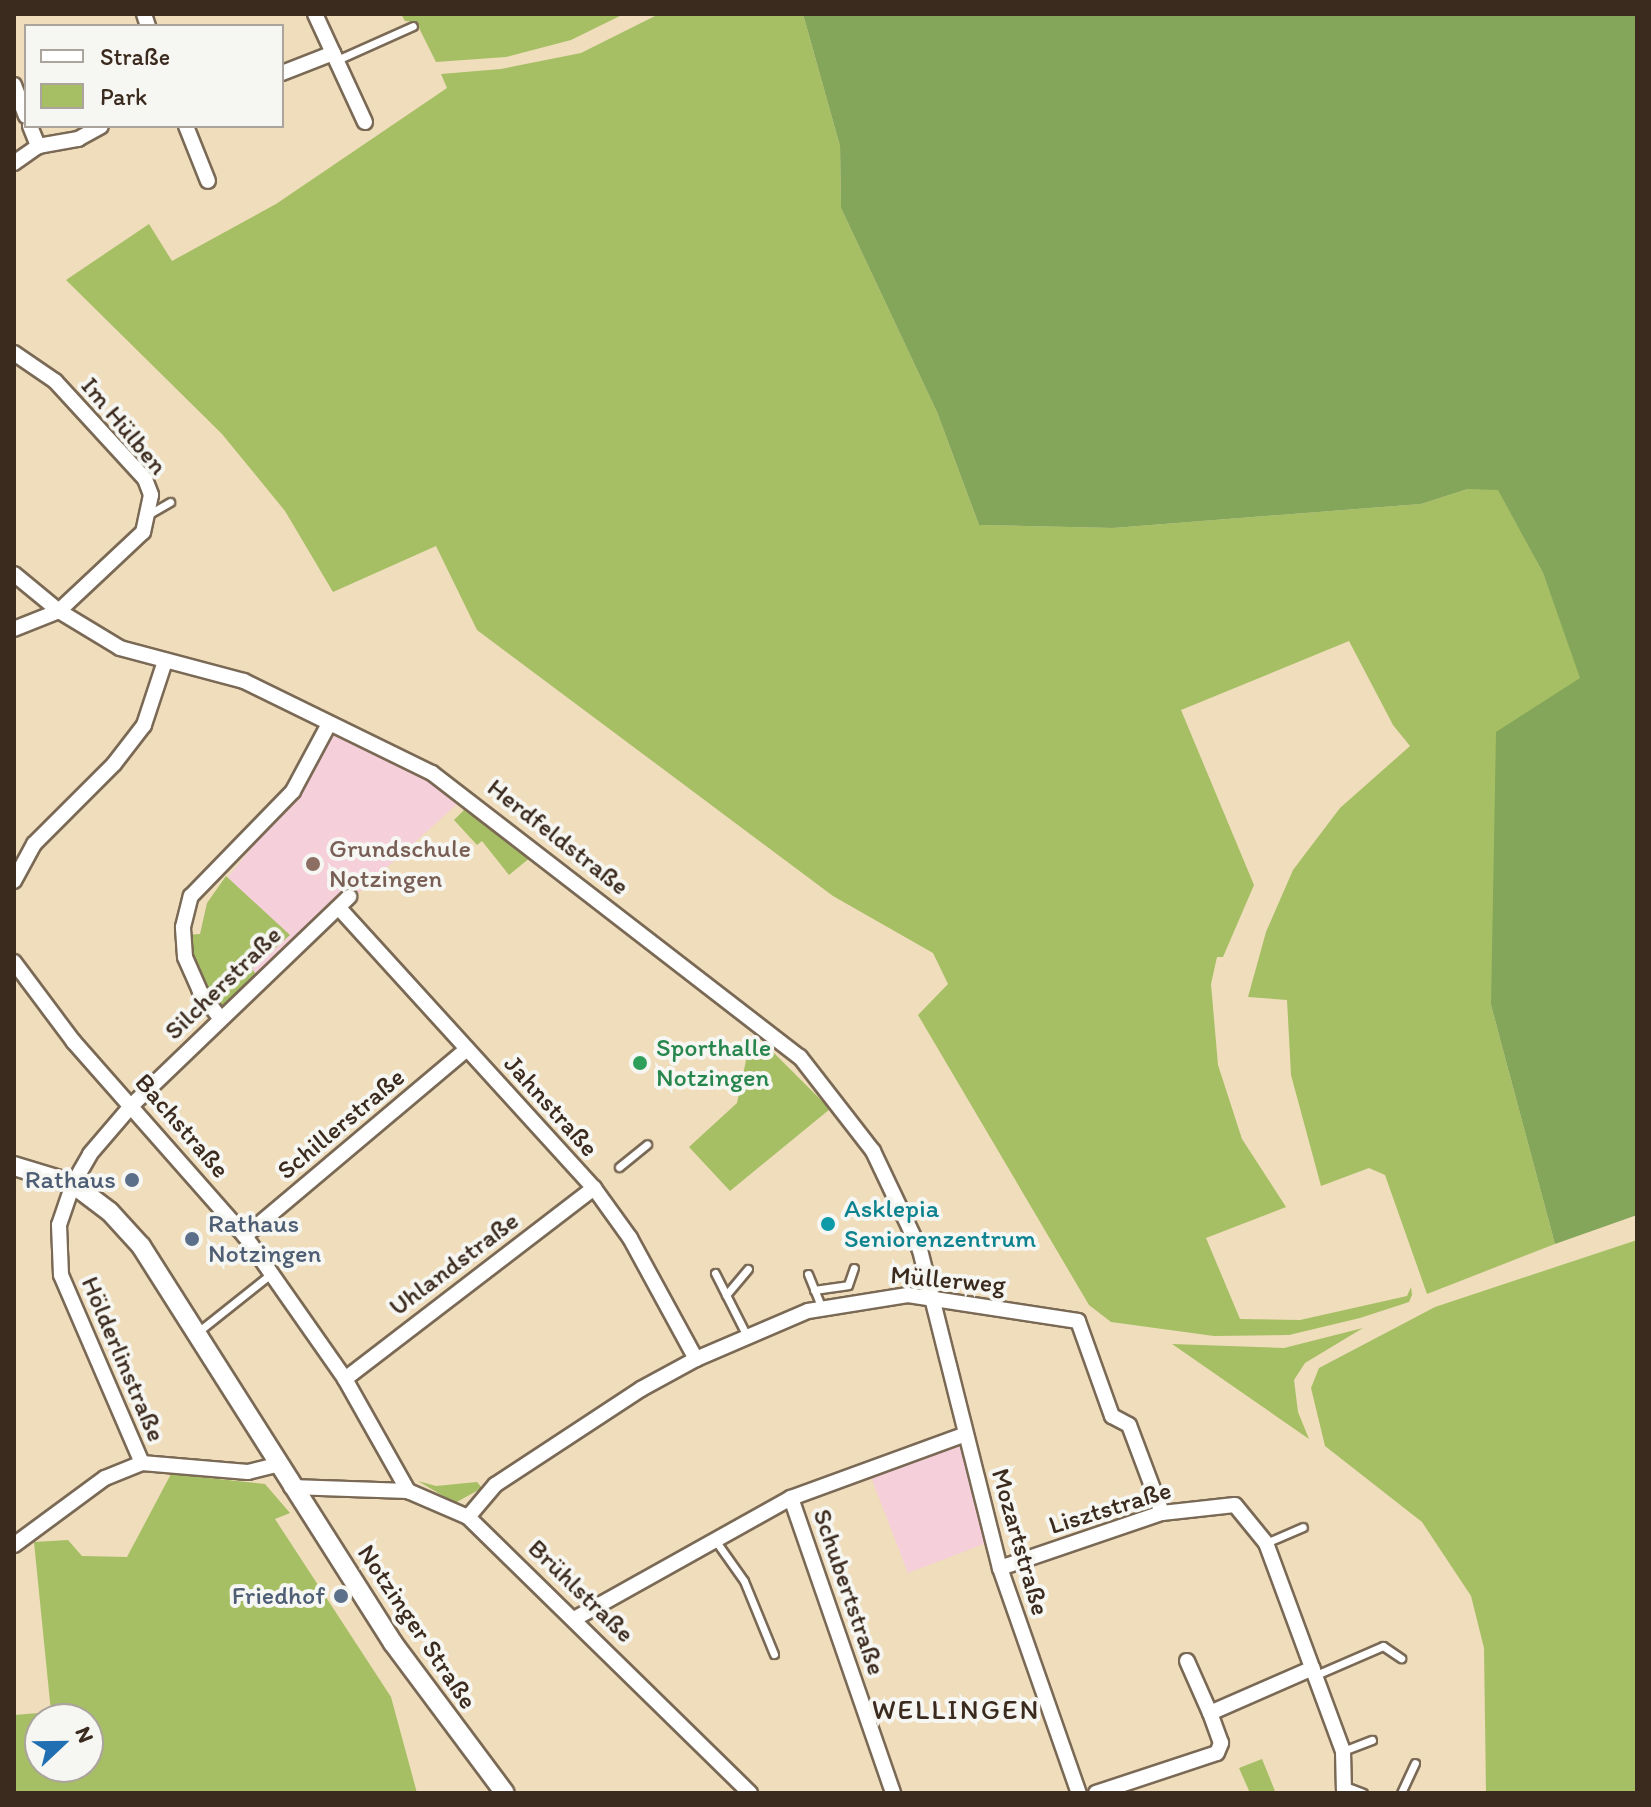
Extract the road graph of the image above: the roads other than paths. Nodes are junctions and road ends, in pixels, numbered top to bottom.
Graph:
1 (315, 14) edge
2 (413, 26) dead end
3 (335, 56) junction
4 (284, 72) edge
5 (14, 85) edge
6 (24, 111) edge
7 (365, 122) dead end
8 (31, 128) edge
9 (97, 128) edge
10 (187, 128) edge
11 (38, 146) junction
12 (14, 163) edge
13 (208, 181) dead end
14 (14, 353) edge
15 (170, 502) dead end
16 (151, 513) junction
17 (14, 574) edge
18 (59, 611) junction
19 (14, 629) edge
20 (165, 661) junction
21 (329, 724) junction
22 (14, 881) edge
23 (344, 903) joint
24 (14, 962) edge
25 (220, 1018) junction
26 (467, 1049) junction
27 (132, 1105) junction
28 (647, 1144) dead end
29 (14, 1166) edge
30 (619, 1167) dead end
31 (73, 1184) junction
32 (594, 1188) junction
33 (245, 1236) junction
34 (854, 1268) dead end
35 (748, 1269) dead end
36 (272, 1273) junction
37 (715, 1273) dead end
38 (808, 1274) dead end
39 (814, 1290) junction
40 (726, 1295) junction
41 (935, 1299) junction
42 (822, 1308) junction
43 (194, 1335) junction
44 (748, 1338) junction
45 (696, 1359) junction
46 (345, 1379) junction
47 (963, 1435) junction
48 (142, 1463) junction
49 (276, 1465) junction
50 (291, 1487) junction
51 (345, 1487) junction
52 (408, 1491) junction
53 (791, 1498) junction
54 (303, 1505) junction
55 (1162, 1513) junction
56 (468, 1517) junction
57 (1303, 1527) dead end
58 (713, 1539) junction
59 (1266, 1543) junction
60 (14, 1545) edge
61 (1000, 1568) junction
62 (576, 1618) junction
63 (774, 1654) dead end
64 (1401, 1658) dead end
65 (1187, 1661) dead end
66 (1314, 1672) junction
67 (1210, 1713) junction
68 (1372, 1740) dead end
69 (1343, 1751) junction
70 (1415, 1763) dead end
71 (1345, 1790) edge
72 (505, 1793) edge
73 (750, 1793) edge
74 (893, 1793) edge
75 (1079, 1793) edge
76 (1096, 1793) edge
77 (1363, 1793) edge
78 (1401, 1793) edge

1 - 3 street
2 - 3 lane
3 - 4 street
3 - 7 street
5 - 6 street
8 - 11 street
9 - 11 street
10 - 13 street
11 - 12 street
14 - 16 street, Im Hülben
15 - 16 lane
16 - 18 street, Im Hülben
17 - 18 street, Herdfeldstraße
18 - 19 street
18 - 20 street, Herdfeldstraße
20 - 21 street, Herdfeldstraße
20 - 22 street
21 - 25 street
21 - 41 street, Herdfeldstraße
23 - 25 street, Silcherstraße
23 - 26 street, Jahnstraße
24 - 27 street, Bachstraße
25 - 27 street, Silcherstraße
26 - 32 street, Jahnstraße
26 - 33 street, Schillerstraße
27 - 31 street, Hölderlinstraße
27 - 33 street, Bachstraße
28 - 30 lane
29 - 31 street
31 - 43 street, Notzinger Straße
31 - 48 street, Hölderlinstraße
32 - 45 street, Jahnstraße
32 - 46 street, Uhlandstraße
33 - 36 street, Bachstraße
34 - 39 lane
35 - 40 lane
36 - 43 lane
36 - 46 street, Bachstraße
37 - 40 lane
38 - 39 lane
39 - 42 lane
40 - 44 lane
41 - 42 street, Müllerweg
41 - 47 street, Mozartstraße
41 - 55 street, Müllerweg
42 - 44 street, Müllerweg
43 - 49 street, Notzinger Straße
44 - 45 street, Müllerweg
45 - 56 street, Müllerweg
46 - 52 street, Bachstraße
47 - 53 street
47 - 61 street, Mozartstraße
48 - 49 street
48 - 60 street
49 - 50 street, Notzinger Straße
50 - 51 street, Brühlstraße
50 - 54 street, Notzinger Straße
51 - 52 street, Brühlstraße
51 - 54 street, Brühlstraße
52 - 56 street, Brühlstraße
53 - 58 street
53 - 74 street, Schubertstraße
54 - 72 street, Notzinger Straße
55 - 59 street, Lisztstraße
55 - 61 street, Lisztstraße
56 - 62 street, Brühlstraße
57 - 59 lane
58 - 62 street
58 - 63 lane
59 - 66 street, Lisztstraße
61 - 75 street, Mozartstraße
62 - 73 street, Brühlstraße
64 - 66 lane
65 - 67 street
66 - 67 street
66 - 69 street, Lisztstraße
67 - 76 street
68 - 69 lane
69 - 71 street, Lisztstraße
70 - 78 lane
71 - 77 lane

